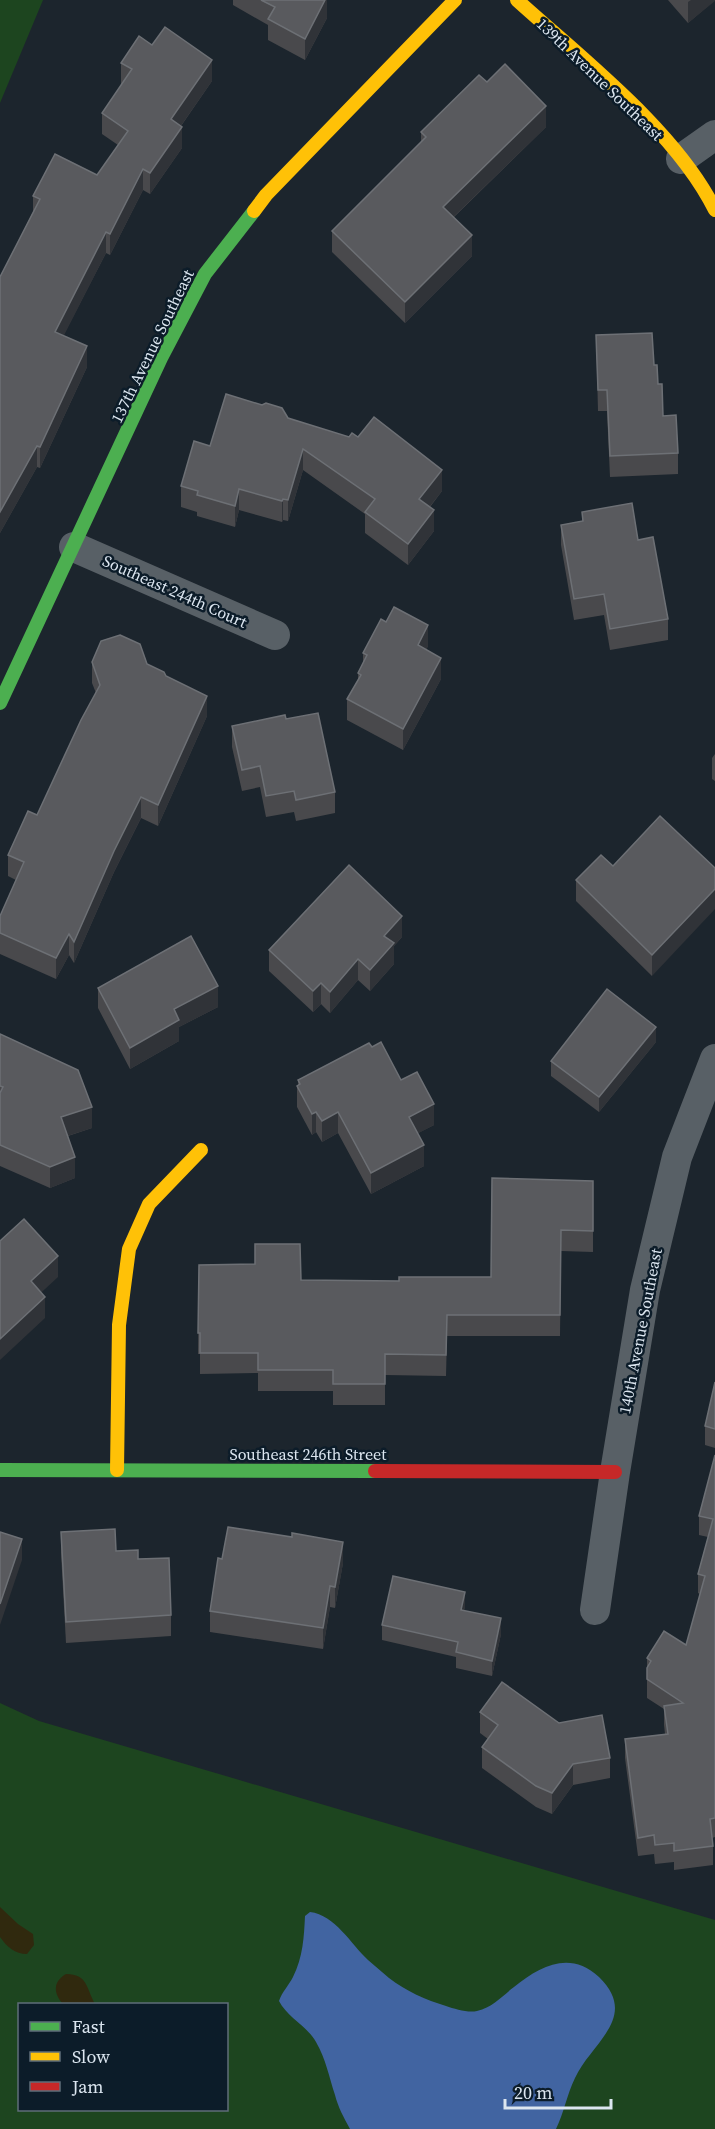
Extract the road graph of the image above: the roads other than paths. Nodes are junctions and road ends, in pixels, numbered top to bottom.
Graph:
1 (455, 0) edge
2 (517, 0) edge
3 (715, 135) edge
4 (681, 159) junction
5 (715, 210) edge
6 (74, 547) junction
7 (275, 635) dead end
8 (0, 703) edge
9 (715, 1059) edge
10 (201, 1150) dead end
11 (0, 1470) edge
12 (117, 1470) junction
13 (615, 1472) junction
14 (595, 1610) dead end

1 - 6 street, 137th Avenue Southeast
2 - 4 street, 139th Avenue Southeast
3 - 4 street
4 - 5 street, 139th Avenue Southeast
6 - 7 street, Southeast 244th Court
6 - 8 street, 137th Avenue Southeast
9 - 13 street, 140th Avenue Southeast
10 - 12 street
11 - 12 street, Southeast 246th Street
12 - 13 street, Southeast 246th Street
13 - 14 street, 140th Avenue Southeast

